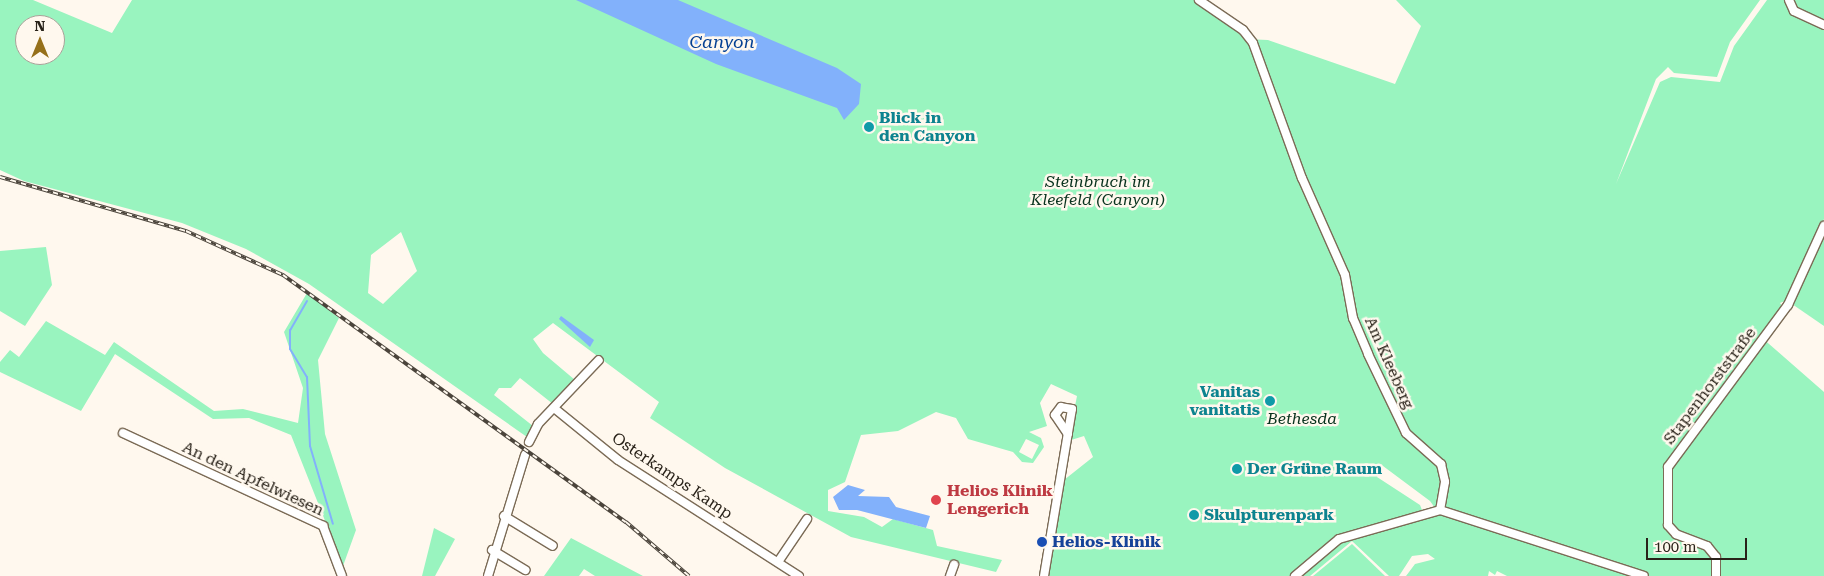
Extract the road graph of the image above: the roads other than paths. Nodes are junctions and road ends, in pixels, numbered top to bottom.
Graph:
1 (1199, 0) edge
2 (1789, 0) edge
3 (1824, 25) edge
4 (1824, 226) edge
5 (599, 360) dead end
6 (554, 408) junction
7 (122, 434) dead end
8 (1068, 434) dead end
9 (529, 442) dead end
10 (525, 455) dead end
11 (1440, 510) junction
12 (504, 516) junction
13 (807, 519) dead end
14 (553, 546) dead end
15 (492, 550) junction
16 (778, 562) junction
17 (954, 565) dead end
18 (525, 570) dead end
19 (342, 576) edge
20 (488, 576) edge
21 (799, 576) edge
22 (950, 576) edge
23 (1044, 576) edge
24 (1294, 576) edge
25 (1644, 576) edge
26 (1716, 576) edge

1 - 11 street, Am Kleeberg
2 - 3 street
4 - 26 street, Stapenhorststraße
5 - 6 street
6 - 9 street
6 - 16 street, Osterkamps Kamp
7 - 19 street, An den Apfelwiesen
8 - 23 street
10 - 12 street
11 - 24 street
11 - 25 street
12 - 14 street
12 - 15 street
13 - 16 street
15 - 18 street
15 - 20 street
16 - 21 street, Osterkamps Kamp
17 - 22 street

